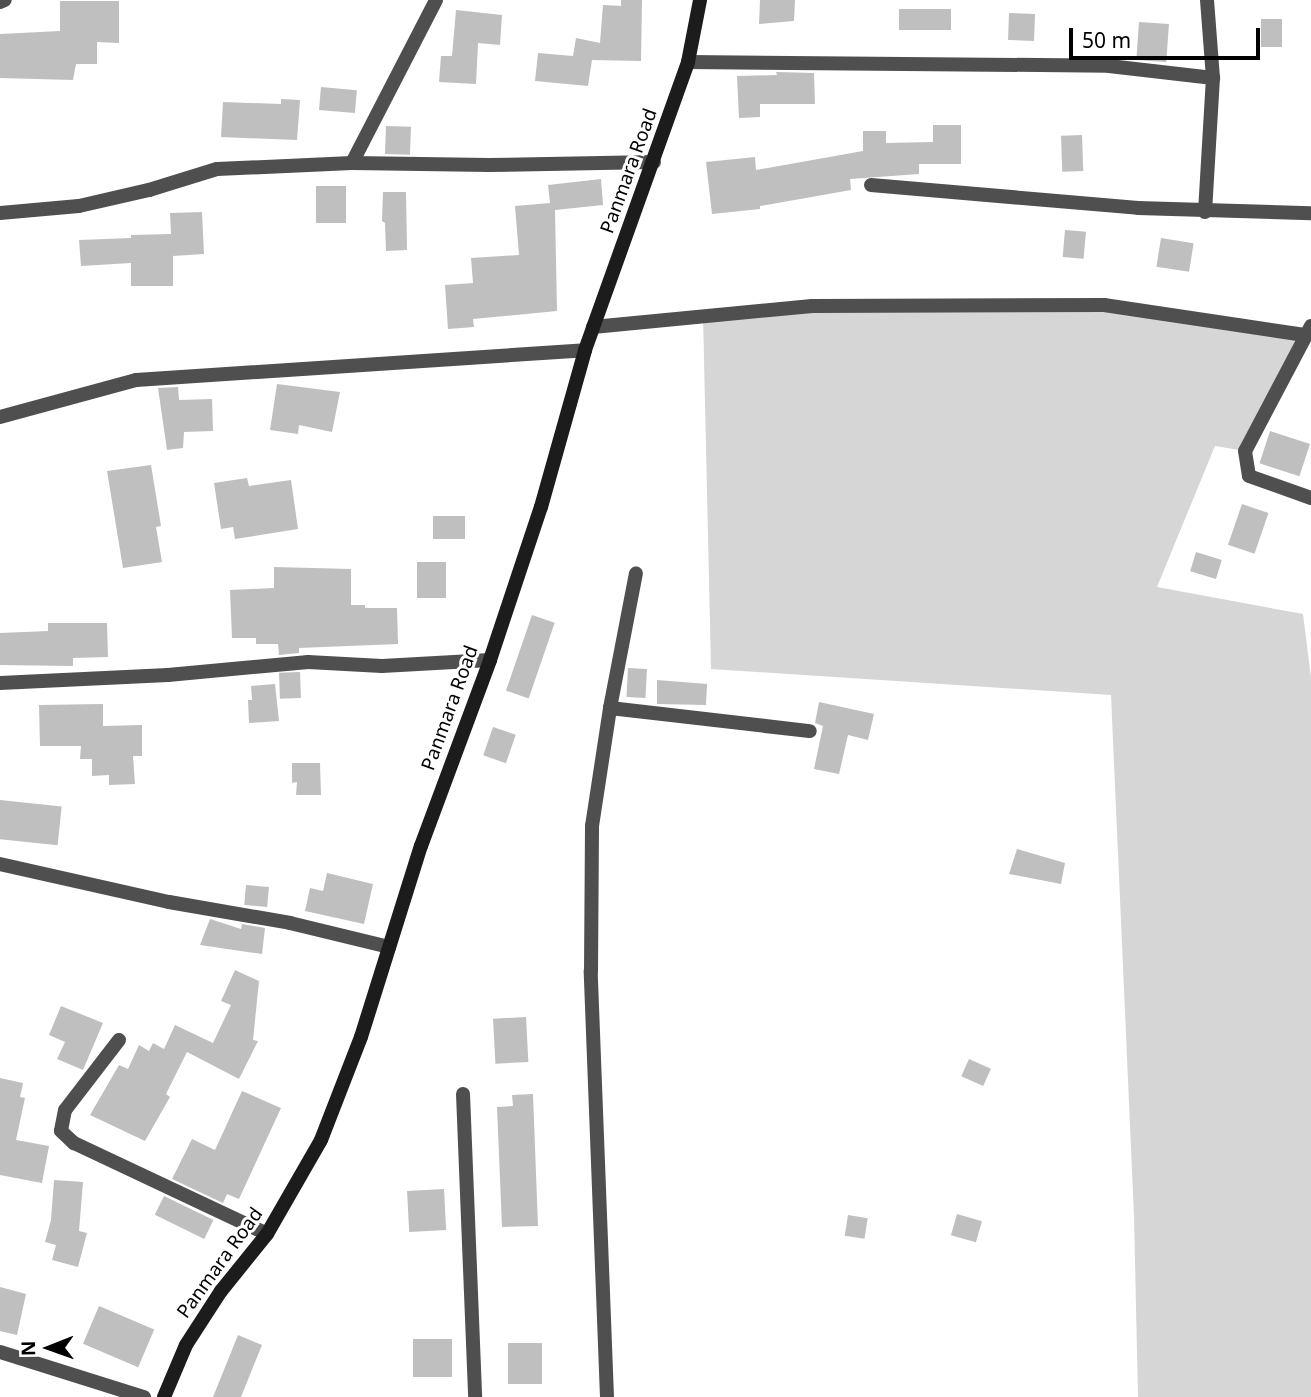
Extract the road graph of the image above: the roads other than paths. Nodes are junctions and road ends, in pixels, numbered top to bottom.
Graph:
1 (5, 0) edge
2 (436, 0) edge
3 (700, 0) edge
4 (1207, 0) edge
5 (0, 2) edge
6 (688, 62) junction
7 (1213, 78) junction
8 (654, 162) junction
9 (352, 163) junction
10 (871, 185) dead end
11 (1205, 212) junction
12 (0, 213) edge
13 (1311, 213) edge
14 (593, 327) junction
15 (1308, 331) edge
16 (585, 350) junction
17 (0, 417) edge
18 (1311, 498) edge
19 (636, 573) dead end
20 (490, 660) junction
21 (0, 682) edge
22 (610, 708) junction
23 (810, 732) dead end
24 (0, 864) edge
25 (389, 947) junction
26 (119, 1041) dead end
27 (463, 1094) dead end
28 (267, 1234) junction
29 (0, 1352) edge
30 (144, 1397) edge
31 (164, 1397) edge
32 (475, 1397) edge
33 (607, 1397) edge

1 - 5 street
2 - 9 street
3 - 6 street, Panmara Road
4 - 7 street
6 - 7 street
6 - 8 street, Panmara Road
7 - 11 street
8 - 9 street
8 - 14 street, Panmara Road
9 - 12 street
10 - 11 street
11 - 13 street
14 - 15 street
14 - 16 street, Panmara Road
15 - 18 street
16 - 17 street
16 - 20 street, Panmara Road
19 - 22 street
20 - 21 street
20 - 25 street, Panmara Road
22 - 23 street
22 - 33 street
24 - 25 street
25 - 28 street, Panmara Road
26 - 28 street
27 - 32 street
28 - 31 street, Panmara Road
29 - 30 street

